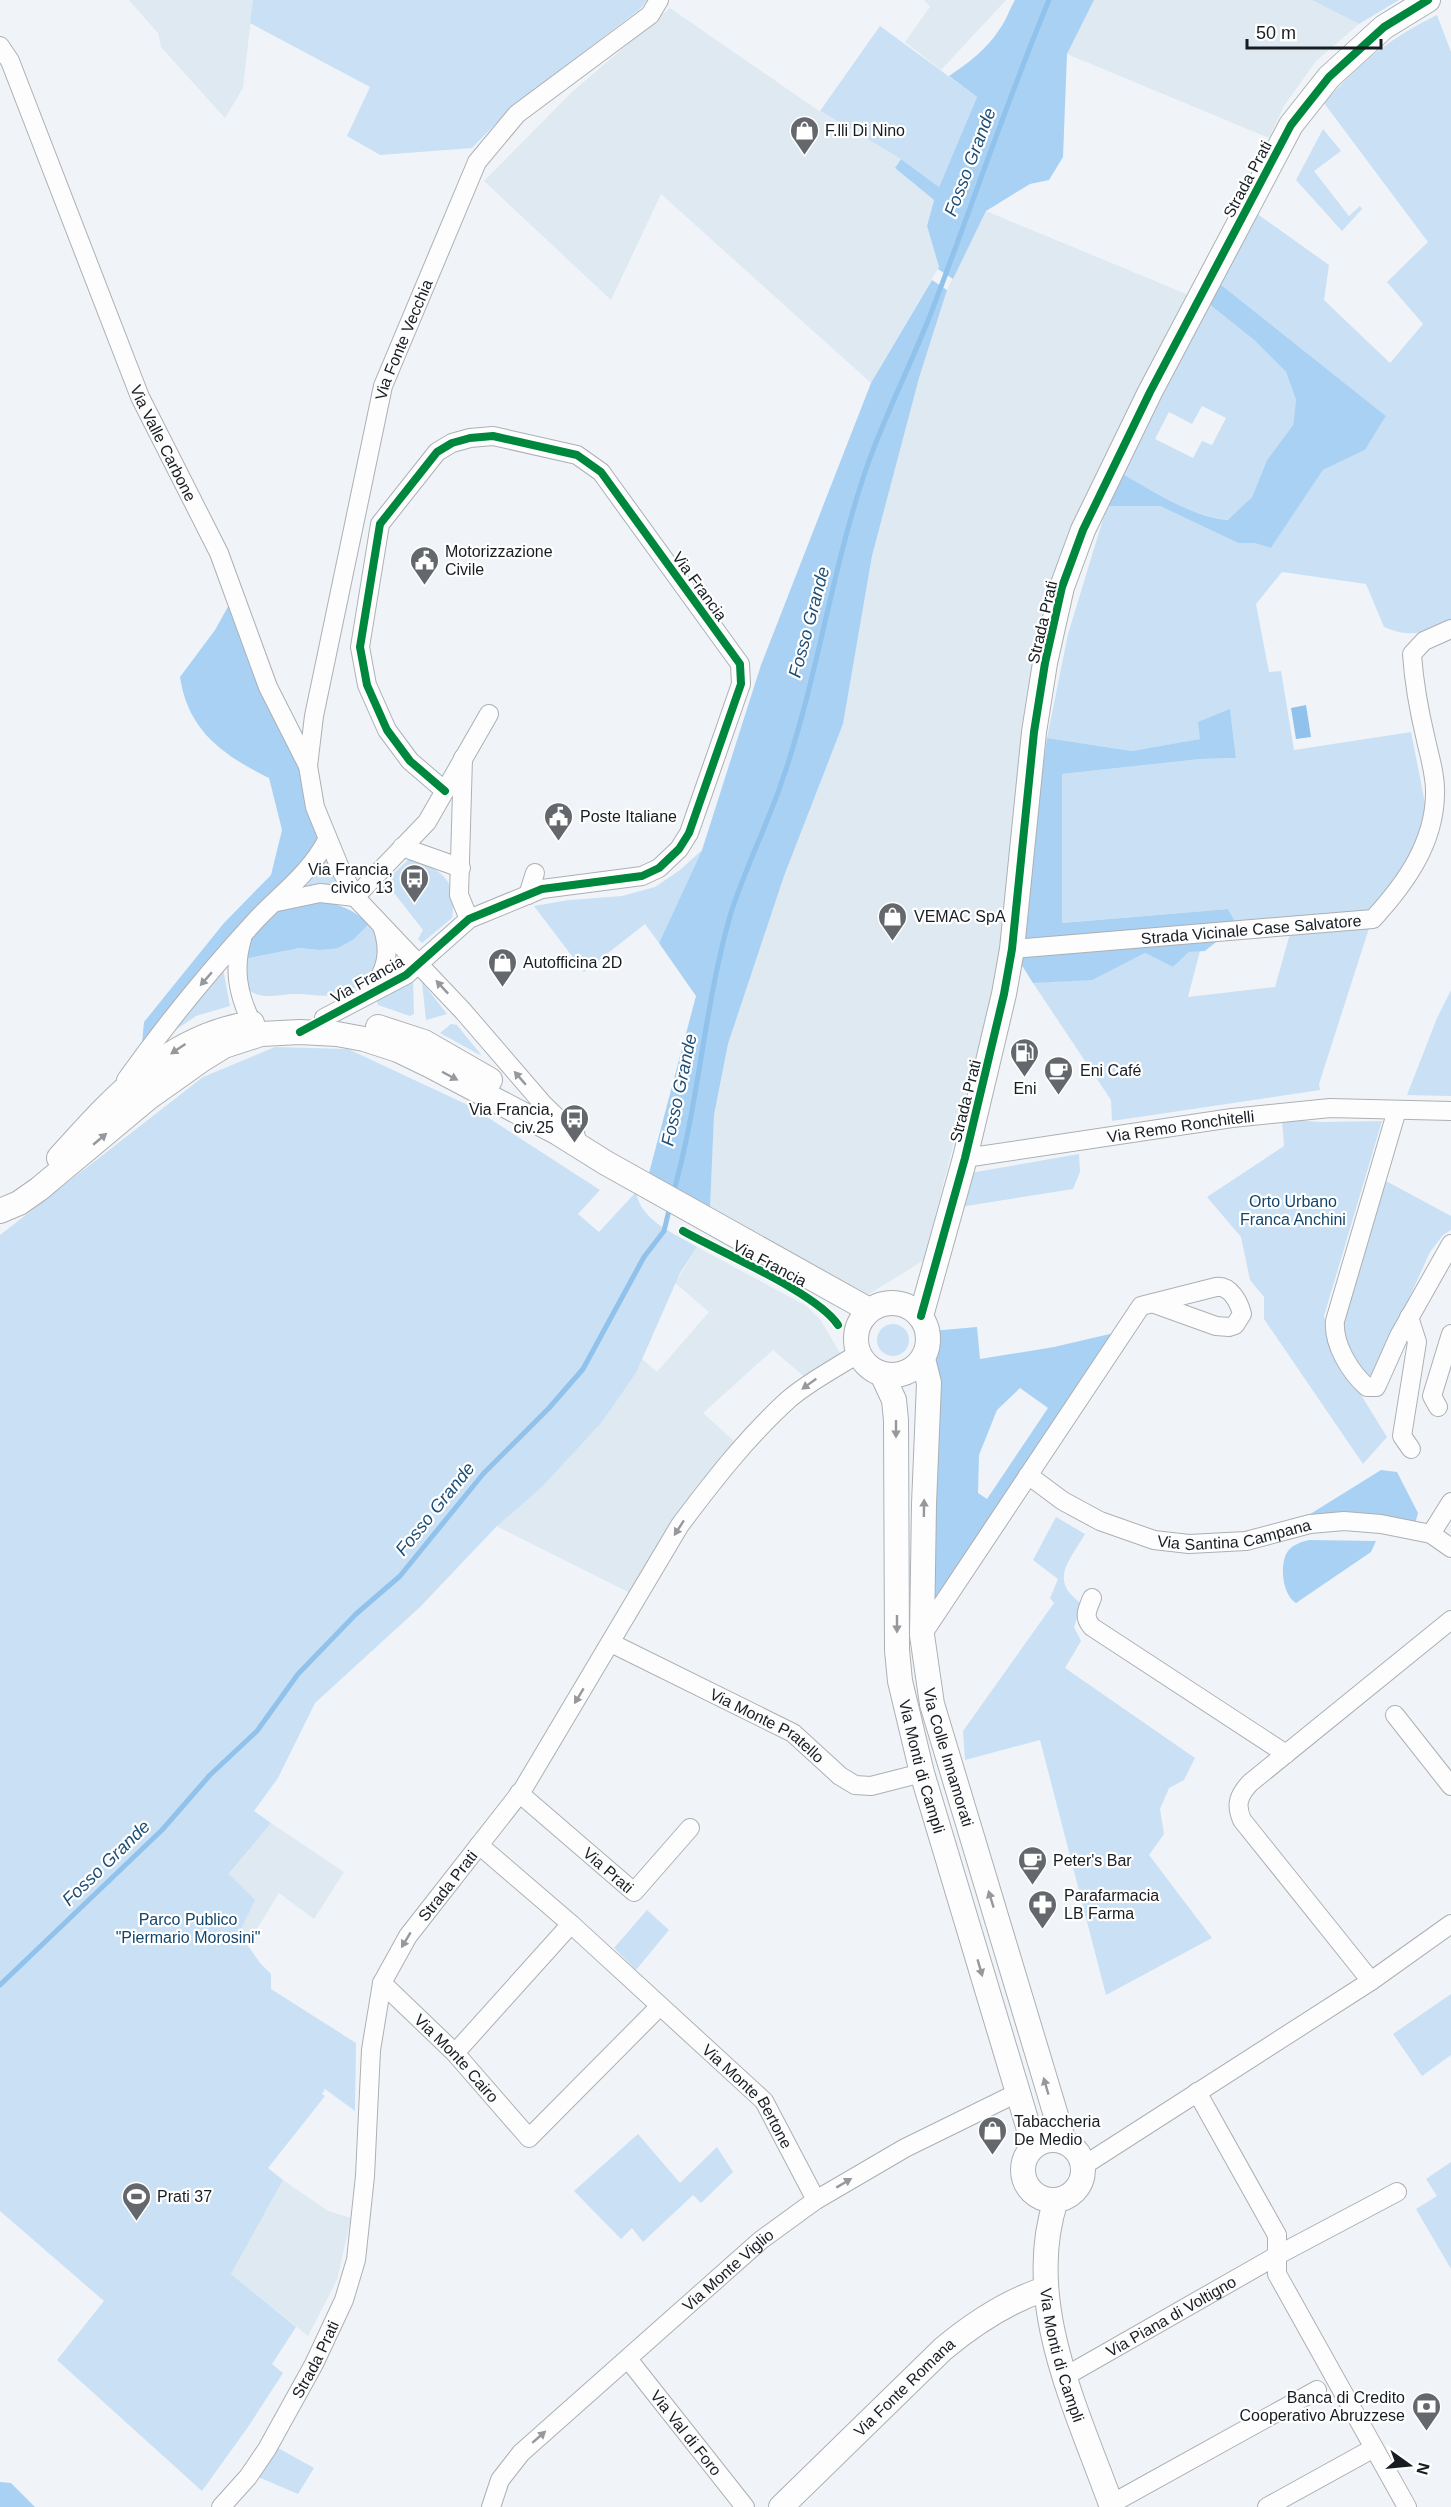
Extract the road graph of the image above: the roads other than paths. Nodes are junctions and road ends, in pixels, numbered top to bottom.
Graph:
1 (660, 0) edge
2 (1428, 0) edge
3 (0, 46) edge
4 (1451, 629) edge
5 (489, 714) dead end
6 (464, 758) junction
7 (308, 766) junction
8 (445, 791) junction
9 (327, 840) junction
10 (402, 848) junction
11 (461, 868) junction
12 (535, 873) dead end
13 (528, 895) junction
14 (355, 897) junction
15 (276, 902) junction
16 (469, 919) junction
17 (382, 924) junction
18 (244, 935) junction
19 (1012, 949) junction
20 (420, 964) junction
21 (365, 997) junction
22 (324, 1018) junction
23 (257, 1029) junction
24 (300, 1032) junction
25 (424, 1042) junction
26 (398, 1050) junction
27 (112, 1099) junction
28 (1397, 1110) junction
29 (1451, 1110) edge
30 (558, 1133) junction
31 (965, 1158) junction
32 (606, 1163) junction
33 (1, 1210) edge
34 (1451, 1244) edge
35 (935, 1264) junction
36 (1152, 1303) dead end
37 (879, 1306) junction
38 (921, 1316) junction
39 (1409, 1317) junction
40 (1451, 1334) edge
41 (859, 1353) junction
42 (923, 1359) junction
43 (882, 1374) junction
44 (1438, 1407) dead end
45 (1411, 1449) dead end
46 (1028, 1475) junction
47 (1451, 1502) edge
48 (1431, 1534) junction
49 (1451, 1548) edge
50 (1092, 1598) dead end
51 (1451, 1620) edge
52 (922, 1635) junction
53 (611, 1643) junction
54 (1395, 1715) dead end
55 (1286, 1754) junction
56 (922, 1773) junction
57 (1451, 1786) edge
58 (519, 1793) junction
59 (690, 1828) dead end
60 (479, 1845) junction
61 (571, 1924) junction
62 (1451, 1924) edge
63 (1371, 1981) junction
64 (382, 1983) junction
65 (660, 2006) junction
66 (455, 2053) junction
67 (1197, 2092) junction
68 (1017, 2093) junction
69 (1064, 2142) junction
70 (1034, 2146) junction
71 (1083, 2166) junction
72 (1397, 2192) dead end
73 (816, 2200) junction
74 (1056, 2200) junction
75 (1278, 2255) junction
76 (1045, 2289) junction
77 (628, 2359) junction
78 (1064, 2377) junction
79 (1317, 2390) dead end
80 (1374, 2448) junction
81 (1111, 2506) edge
82 (221, 2507) edge
83 (491, 2507) edge
84 (745, 2507) edge
85 (781, 2507) edge
86 (1267, 2507) edge
87 (1407, 2507) edge

1 - 7 street, Via Fonte Vecchia
2 - 19 street, Strada Prati
3 - 7 street, Via Valle Carbone
4 - 19 street, Strada Vicinale Case Salvatore
5 - 6 street
6 - 8 street
6 - 11 street
7 - 9 street, Via Valle Carbone
8 - 10 street
8 - 13 street, Via Francia
9 - 14 street, Via Francia
9 - 15 street, Via Francia
10 - 11 street
10 - 14 street
11 - 16 street
12 - 13 street
13 - 16 street, Via Francia
14 - 15 street
14 - 17 street, Via Francia
15 - 18 street, Via Francia
16 - 20 street, Via Francia
17 - 20 street, Via Francia
17 - 21 street, Via Francia
18 - 23 street
18 -> 27 street, Via Francia
19 - 31 street, Strada Prati
20 - 21 street, Via Francia
32 -> 20 street, Via Francia
21 - 22 street, Via Francia
22 - 23 street, Via Francia
22 - 24 street, Via Francia
22 - 25 street, Via Francia
23 - 24 street, Via Francia
23 -> 27 street, Via Francia
33 -> 23 street, Via Francia
24 - 26 street, Via Francia
25 - 26 street
25 - 30 street, Via Francia
26 -> 30 street, Via Francia
27 - 33 street, Via Francia
28 - 29 street, Via Remo Ronchitelli
28 - 31 street, Via Remo Ronchitelli
28 - 39 street
30 - 32 street, Via Francia
31 - 35 street, Strada Prati
32 - 37 street, Via Francia
34 - 39 street
35 - 37 street
35 - 38 street, Strada Prati
36 - 46 street
37 - 38 street
37 - 41 street
38 - 42 street
39 - 45 street
40 - 44 street
41 - 43 street
41 -> 53 street, Strada Prati
42 - 43 street
52 -> 42 street, Via Colle Innamorati
43 -> 56 street, Via Monti di Campli
46 - 48 street, Via Santina Campana
46 - 52 street
47 - 48 street
48 - 49 street, Via Santina Campana
50 - 55 street
51 - 55 street
69 -> 52 street, Via Colle Innamorati
53 - 56 street, Via Monte Pratello
53 -> 58 street, Strada Prati
54 - 57 street
55 - 63 street
56 -> 68 street, Via Monti di Campli
58 - 59 street, Via Prati
58 - 60 street, Strada Prati
60 - 61 street, Via Monte Bertone
60 -> 64 street, Strada Prati
61 - 65 street, Via Monte Bertone
61 - 66 street
62 - 63 street
63 - 67 street
64 - 66 street, Via Monte Cairo
64 - 82 street, Strada Prati
65 - 66 street, Via Monte Cairo
65 - 73 street, Via Monte Bertone
67 - 71 street
67 - 75 street
68 - 70 street, Via Monti di Campli
73 -> 68 street, Via Monte Viglio
69 - 70 street
69 - 71 street
70 - 74 street
71 - 74 street
72 - 75 street, Via Piana di Voltigno
73 - 77 street, Via Monte Viglio
74 - 76 street, Via Monti di Campli
75 - 78 street, Via Piana di Voltigno
75 - 80 street
76 - 78 street, Via Monti di Campli
76 - 85 street, Via Fonte Romana
83 -> 77 street, Via Monte Viglio
77 - 84 street, Via Val di Foro
78 - 81 street, Via Monti di Campli
79 - 81 street, Via Monti di Campli
80 - 86 street
80 - 87 street

